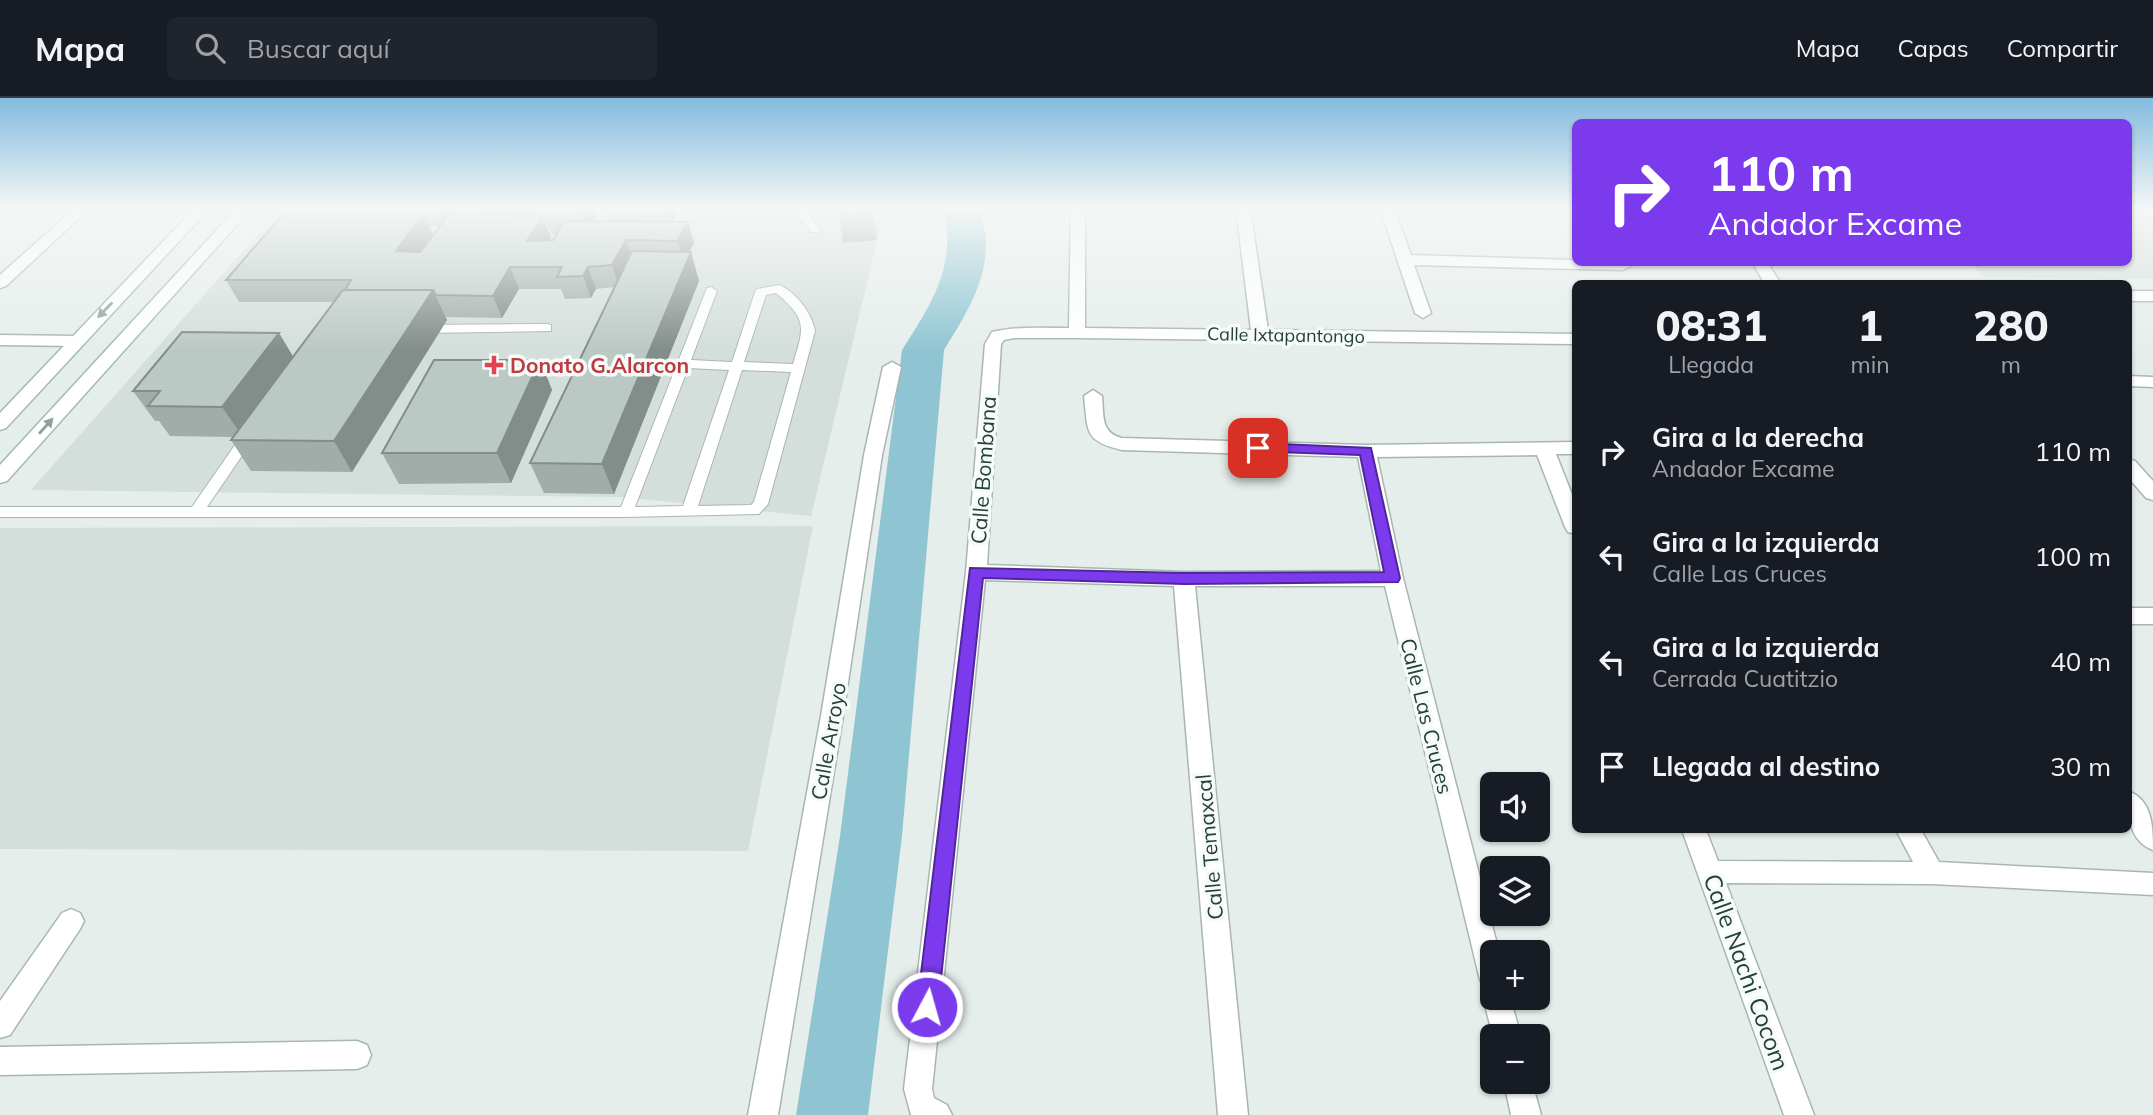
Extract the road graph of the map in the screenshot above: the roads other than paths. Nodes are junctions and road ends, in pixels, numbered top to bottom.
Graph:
1 (30, 255) edge
2 (158, 255) edge
3 (202, 255) edge
4 (1077, 255) edge
5 (1249, 255) edge
6 (1404, 255) edge
7 (1406, 260) junction
8 (1572, 264) edge
9 (0, 283) edge
10 (711, 291) dead end
11 (2132, 296) edge
12 (2153, 296) edge
13 (1423, 313) dead end
14 (547, 328) dead end
15 (407, 329) edge
16 (1077, 333) junction
17 (1260, 334) junction
18 (998, 336) joint
19 (0, 340) edge
20 (1571, 340) edge
21 (76, 341) junction
22 (684, 364) junction
23 (736, 367) junction
24 (797, 368) junction
25 (892, 368) dead end
26 (2132, 382) edge
27 (2153, 382) edge
28 (1093, 396) dead end
29 (260, 421) edge
30 (0, 424) edge
31 (1544, 448) junction
32 (1572, 448) edge
33 (1366, 451) junction
34 (2132, 470) edge
35 (0, 477) edge
36 (2153, 494) edge
37 (2132, 495) edge
38 (689, 511) junction
39 (0, 512) edge
40 (195, 512) junction
41 (626, 512) junction
42 (1572, 519) edge
43 (976, 572) junction
44 (1393, 578) junction
45 (1184, 579) junction
46 (2132, 616) edge
47 (2153, 616) edge
48 (2132, 807) edge
49 (1695, 833) edge
50 (1911, 833) edge
51 (2153, 839) edge
52 (1710, 872) junction
53 (1932, 873) junction
54 (2153, 884) edge
55 (71, 922) dead end
56 (1483, 940) edge
57 (0, 1025) edge
58 (357, 1055) dead end
59 (0, 1061) edge
60 (1521, 1094) edge
61 (929, 1111) edge
62 (763, 1115) edge
63 (1233, 1115) edge
64 (1526, 1115) edge
65 (1799, 1115) edge

1 - 9 street
2 -> 21 street
35 -> 3 street
4 - 16 street
5 - 17 street
6 - 7 street
7 - 8 street
7 - 13 street
10 - 22 lane
11 - 12 street
14 - 15 lane
16 - 17 street, Calle Ixtapantongo
16 - 18 street, Calle Ixtapantongo
17 - 20 street, Calle Ixtapantongo
18 - 43 street, Calle Bombana
19 - 21 street
21 - 30 street
22 - 23 lane
22 - 41 lane
23 - 24 lane
23 - 24 lane
23 - 38 lane
24 - 38 lane
25 - 62 street, Calle Arroyo
26 - 27 street
28 - 33 street
29 - 40 lane
31 - 32 street
31 - 33 street
31 - 42 street
33 - 44 street, Calle Las Cruces
34 - 36 street
36 - 37 street
38 - 41 lane
39 - 40 lane
40 - 41 lane
43 - 45 street
43 - 61 street, Calle Bombana
44 - 45 street
44 - 56 street, Calle Las Cruces
45 - 63 street, Calle Temaxcal
46 - 47 street
48 - 51 street
49 - 52 street, Calle Nachi Cocom
50 - 53 street
52 - 53 street
52 - 65 street, Calle Nachi Cocom
53 - 54 street
55 - 57 street
58 - 59 street
60 - 64 street

